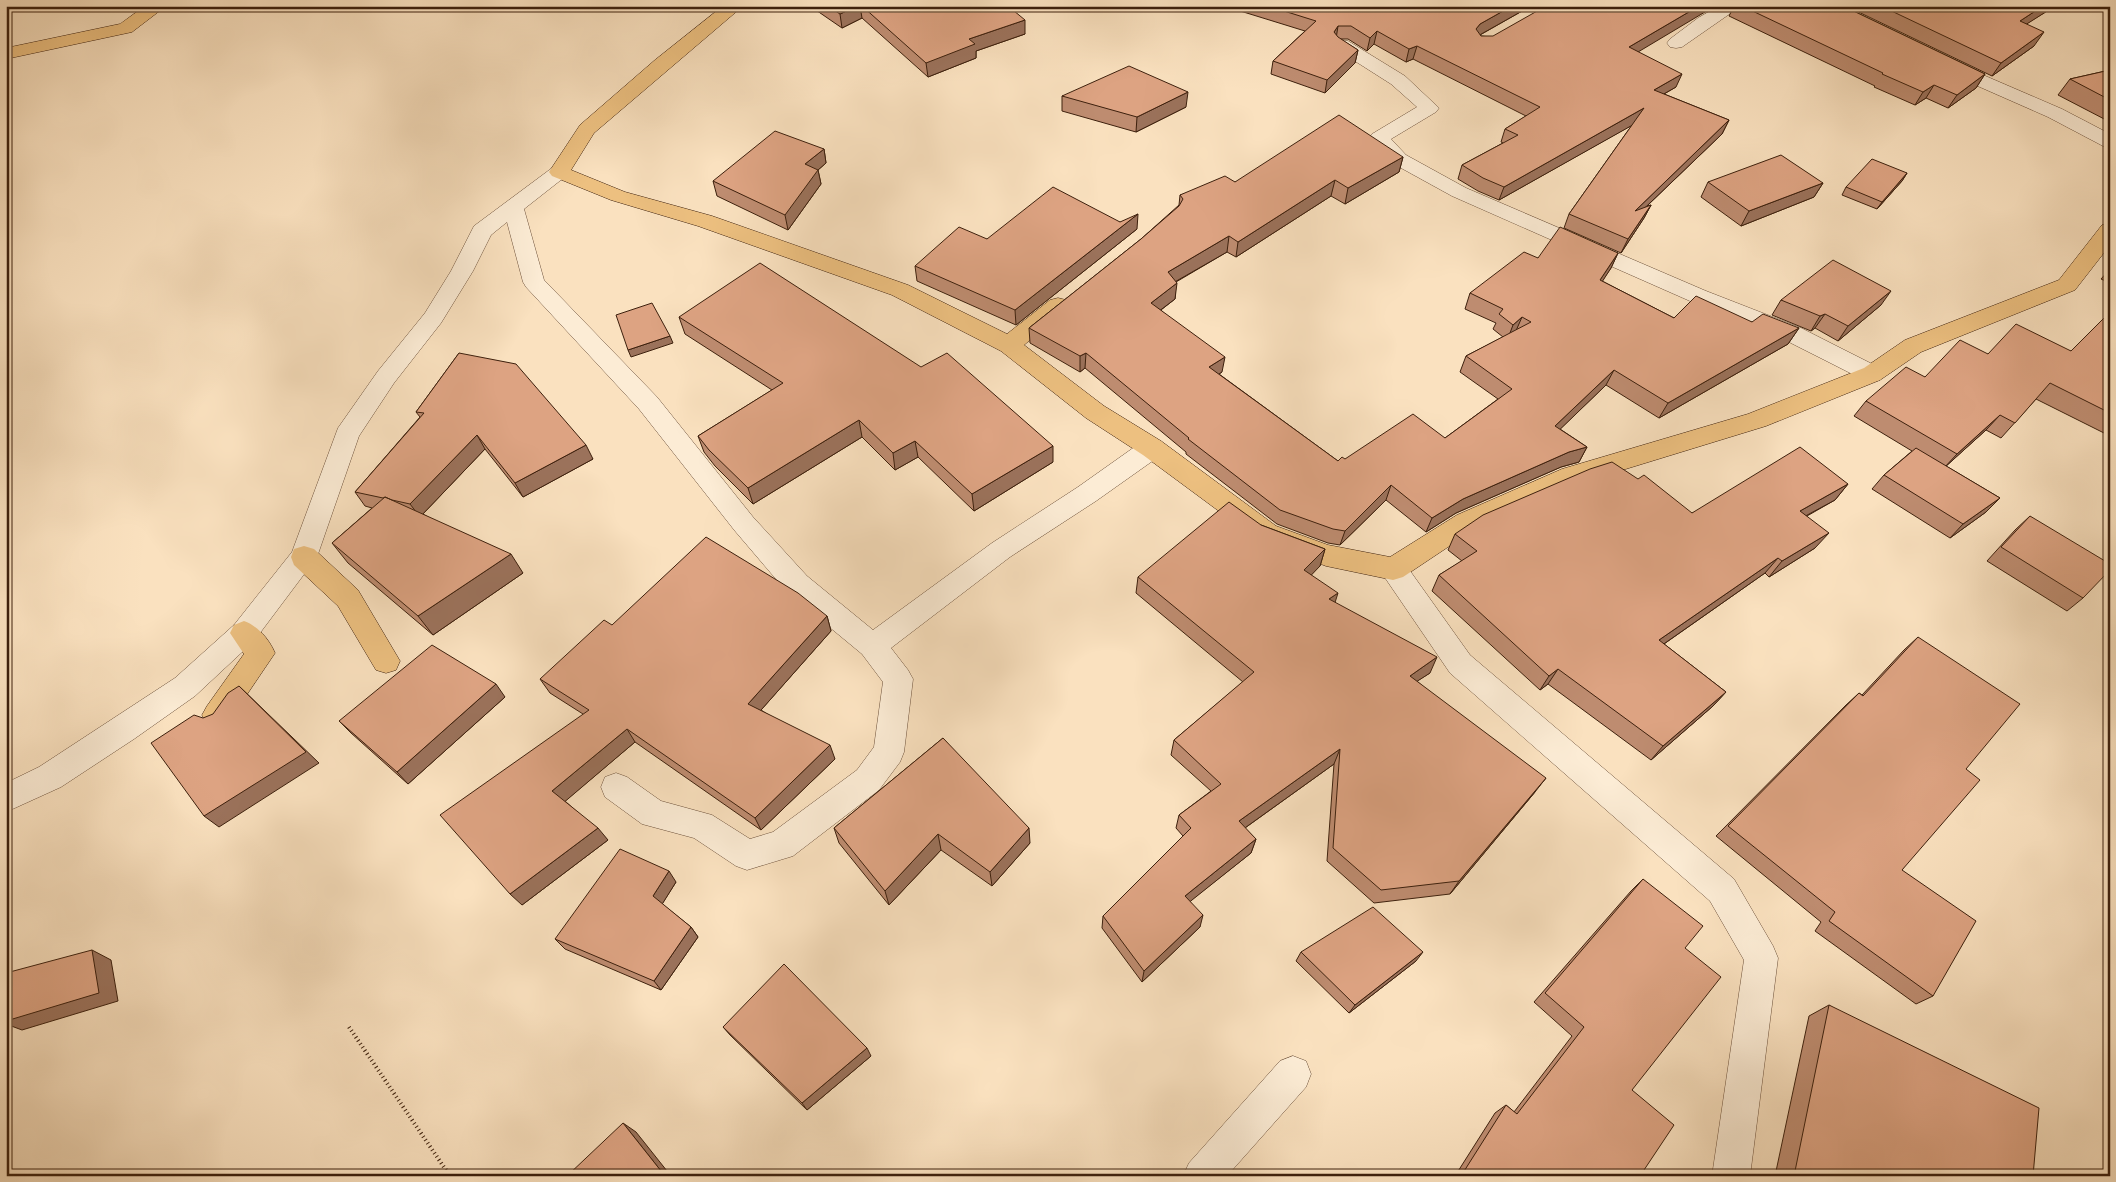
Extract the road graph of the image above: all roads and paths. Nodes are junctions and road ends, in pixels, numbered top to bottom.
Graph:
1 (157, 6) edge
2 (734, 6) edge
3 (1732, 6) edge
4 (1676, 43) dead end
5 (1342, 45) edge
6 (6, 54) edge
7 (1934, 59) edge
8 (2110, 142) edge
9 (559, 172) junction
10 (513, 207) junction
11 (2110, 230) edge
12 (1077, 290) edge
13 (1009, 345) junction
14 (1872, 374) junction
15 (1152, 448) junction
16 (304, 557) junction
17 (1393, 569) junction
18 (244, 633) junction
19 (872, 646) junction
20 (386, 661) dead end
21 (217, 715) edge
22 (616, 787) dead end
23 (6, 798) edge
24 (349, 1027) dead end
25 (1293, 1074) dead end
26 (450, 1176) edge
27 (1202, 1176) edge
28 (1730, 1176) edge

1 - 6 main road
2 - 9 main road
3 - 4 street
5 - 14 street
7 - 8 street
9 - 10 street
9 - 13 main road
10 - 16 street
10 - 19 street
11 - 14 main road
12 - 13 main road
13 - 15 main road
14 - 17 main road
15 - 17 main road
15 - 19 street
16 - 18 street
16 - 20 main road
17 - 28 street
18 - 21 main road
18 - 23 street
19 - 22 street
24 - 26 path
25 - 27 street

